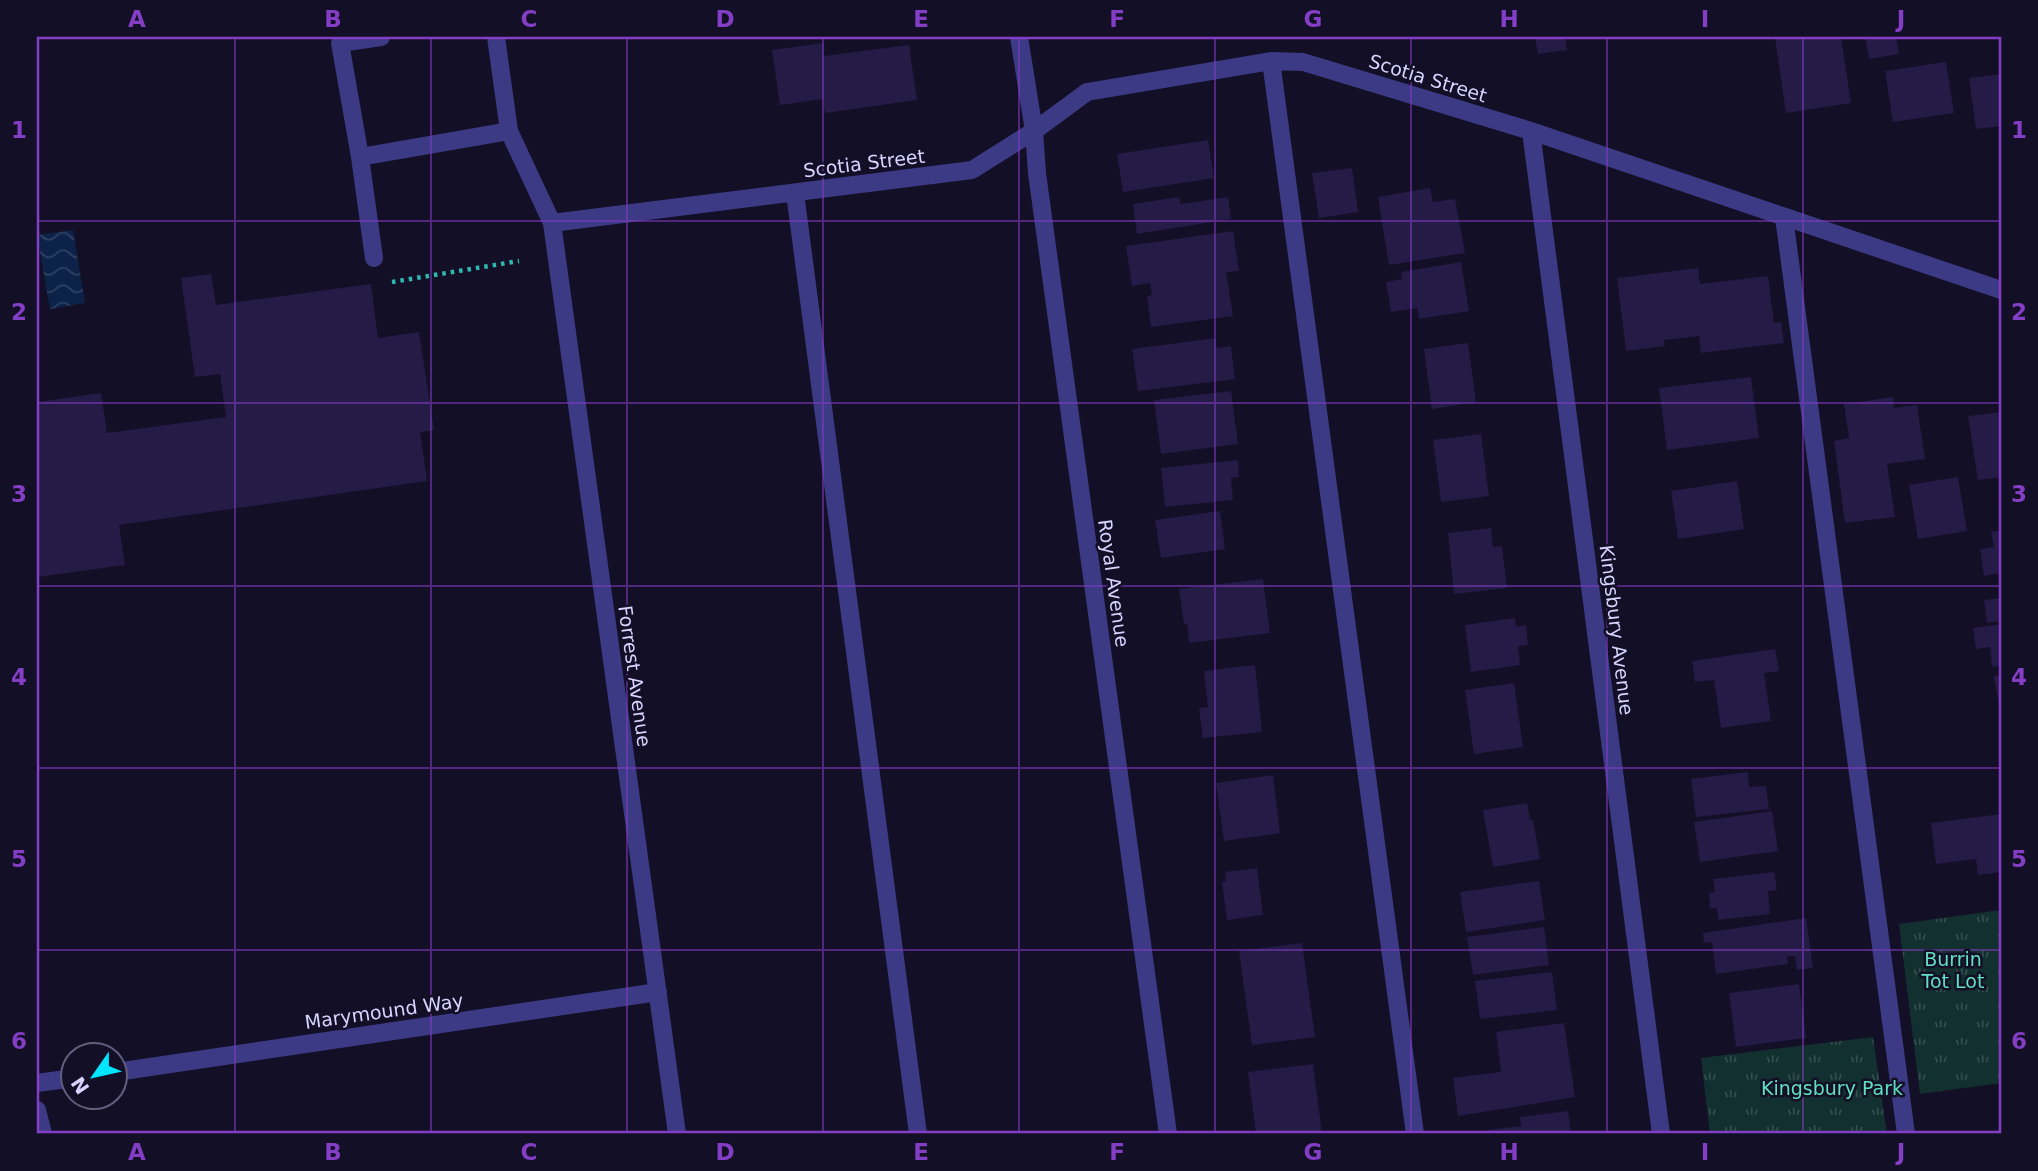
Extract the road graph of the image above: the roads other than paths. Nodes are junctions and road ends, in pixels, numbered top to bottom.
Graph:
1 (381, 37) edge
2 (495, 37) edge
3 (1018, 37) edge
4 (1271, 61) junction
5 (509, 131) junction
6 (1034, 131) junction
7 (1531, 131) junction
8 (360, 157) junction
9 (795, 193) junction
10 (1784, 217) junction
11 (552, 223) junction
12 (374, 258) dead end
13 (2001, 290) edge
14 (658, 992) junction
15 (130, 1070) edge
16 (60, 1080) edge
17 (37, 1083) edge
18 (37, 1110) edge
19 (43, 1134) edge
20 (677, 1134) edge
21 (918, 1134) edge
22 (1168, 1134) edge
23 (1415, 1134) edge
24 (1661, 1134) edge
25 (1906, 1134) edge

1 - 8 street
2 - 5 street, Forrest Avenue
3 - 6 street, Royal Avenue
4 - 6 street, Scotia Street
4 - 7 street, Scotia Street
4 - 23 street
5 - 8 street
5 - 11 street, Forrest Avenue
6 - 9 street, Scotia Street
6 - 22 street, Royal Avenue
7 - 10 street, Scotia Street
7 - 24 street, Kingsbury Avenue
8 - 12 street
9 - 11 street, Scotia Street
9 - 21 street
10 - 13 street, Scotia Street
10 - 25 street
11 - 14 street, Forrest Avenue
14 - 15 street, Marymound Way
14 - 20 street, Forrest Avenue
16 - 17 street
18 - 19 street

